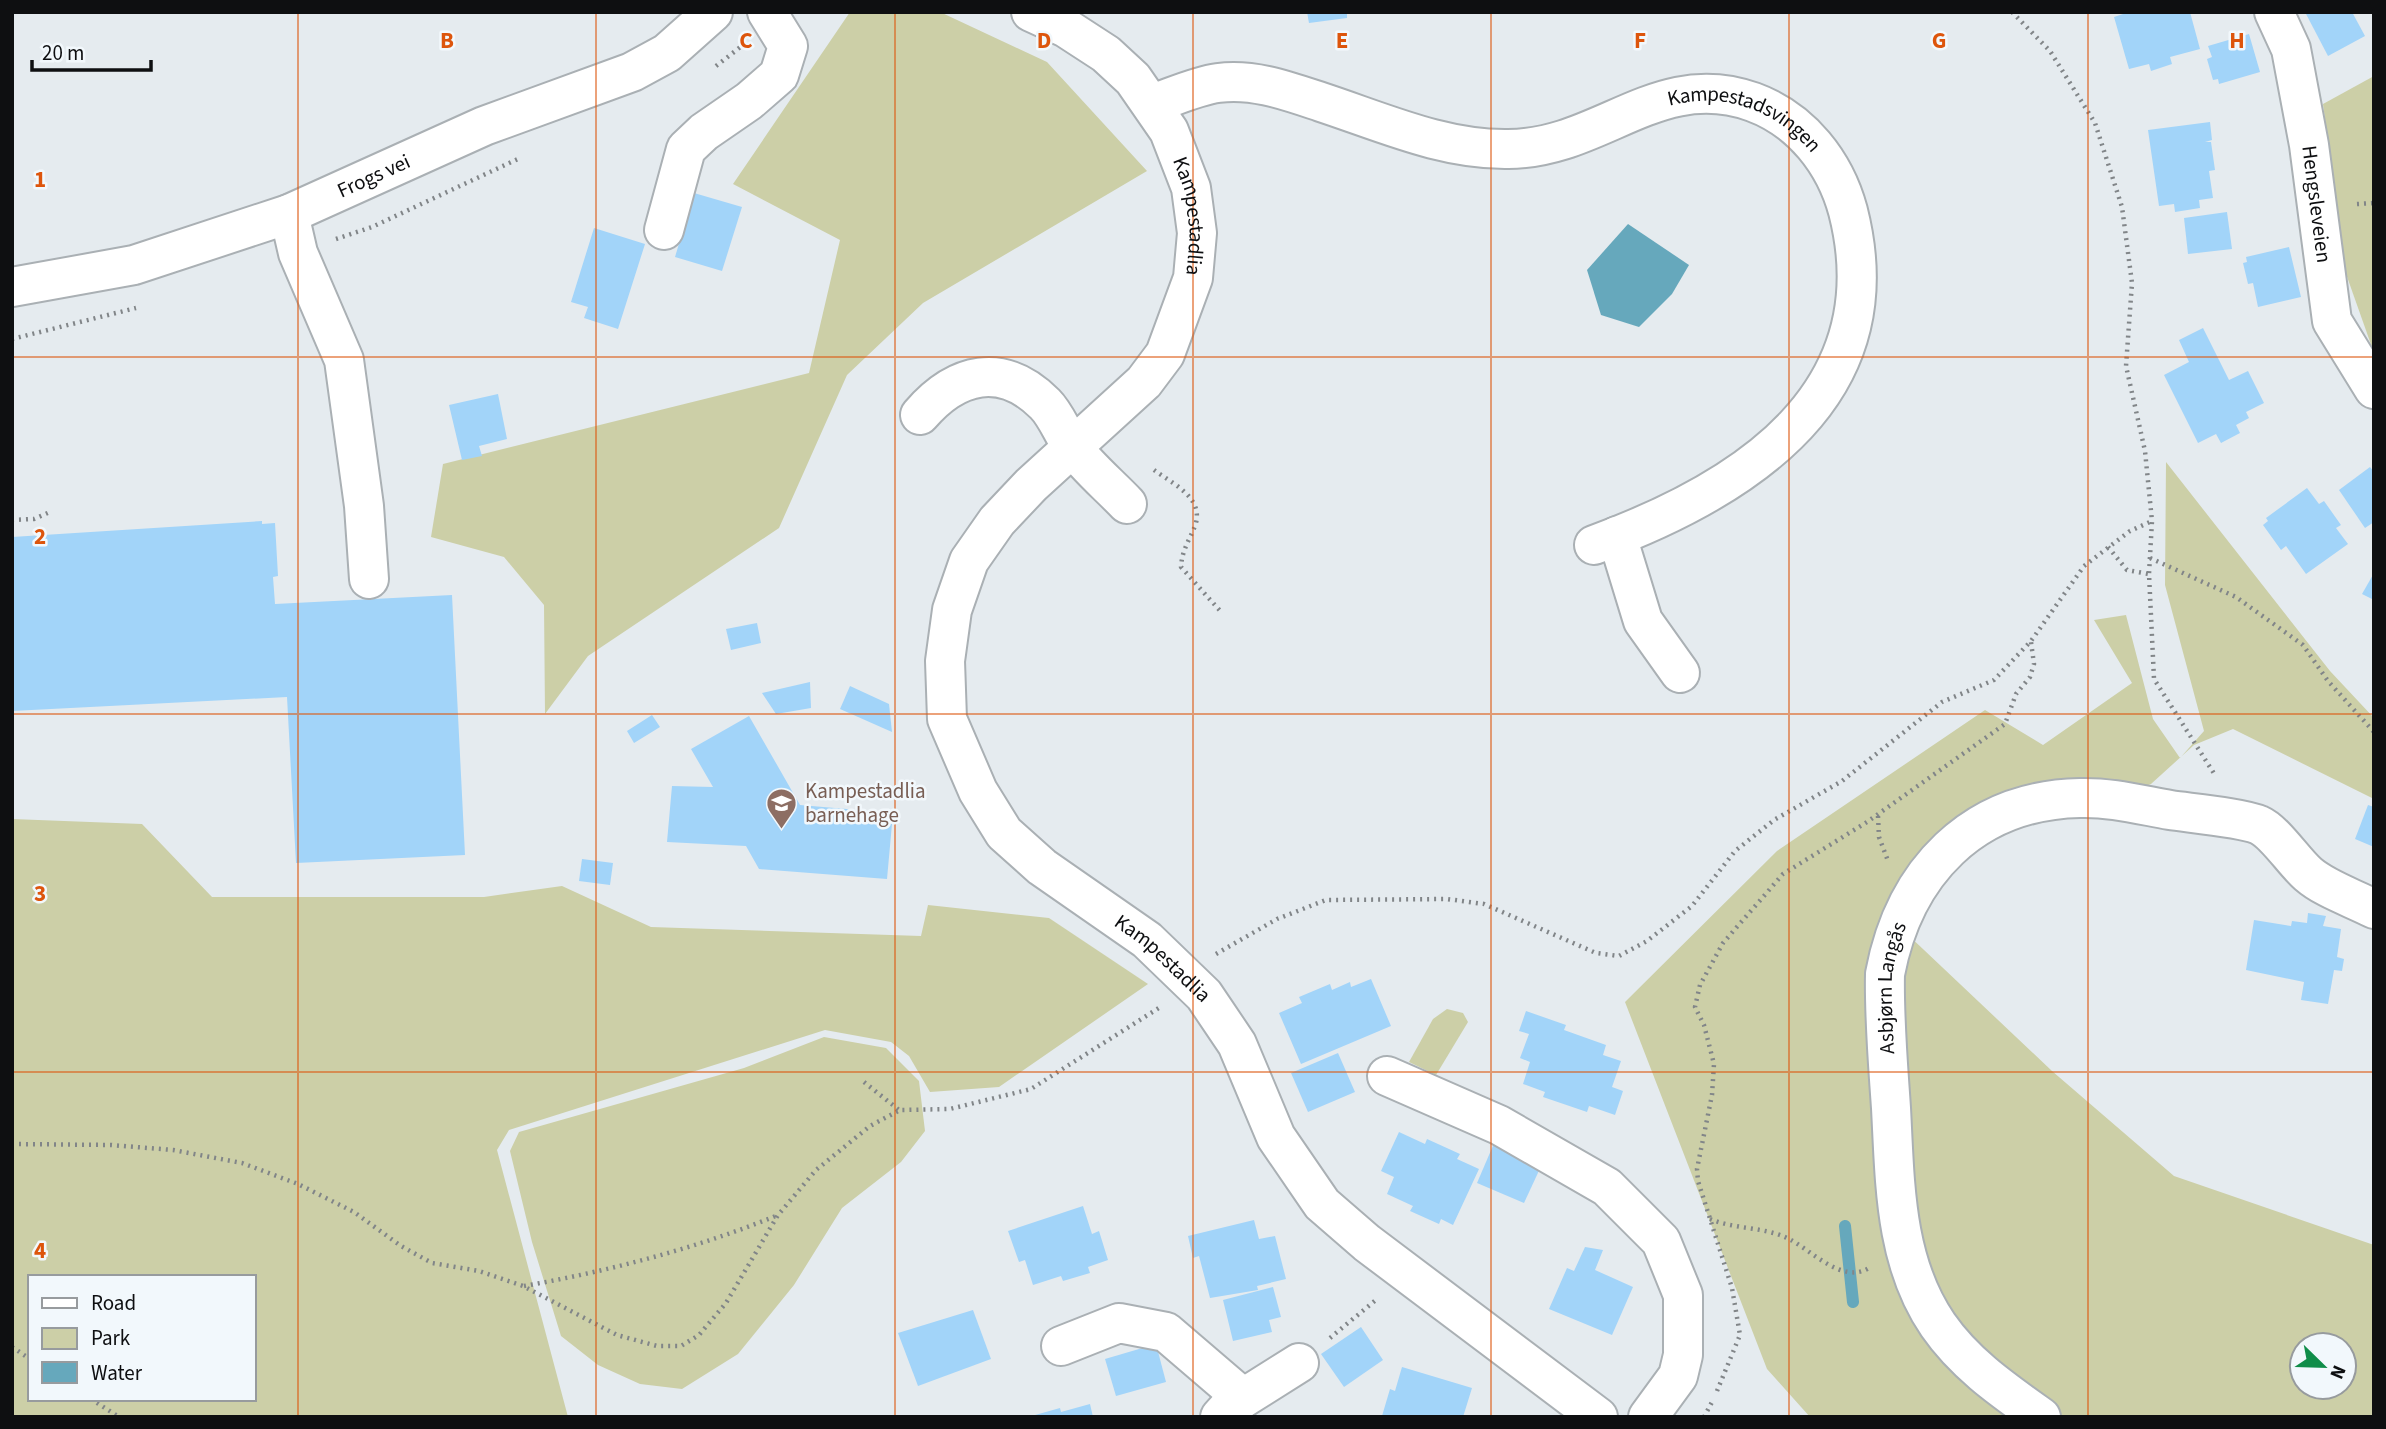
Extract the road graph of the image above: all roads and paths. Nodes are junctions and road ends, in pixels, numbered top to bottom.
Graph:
1 (713, 12) edge
2 (766, 12) edge
3 (1031, 12) edge
4 (2012, 12) edge
5 (2274, 12) edge
6 (1152, 104) junction
7 (289, 214) junction
8 (664, 230) dead end
9 (12, 287) edge
10 (2374, 388) edge
11 (920, 415) dead end
12 (1072, 447) junction
13 (1154, 470) dead end
14 (1127, 504) dead end
15 (50, 512) dead end
16 (12, 520) edge
17 (2152, 521) junction
18 (2108, 547) junction
19 (2150, 558) junction
20 (2149, 574) junction
21 (369, 579) dead end
22 (1222, 613) dead end
23 (2031, 641) junction
24 (1680, 673) dead end
25 (2374, 732) edge
26 (2216, 777) dead end
27 (2374, 909) edge
28 (1189, 981) junction
29 (1387, 1076) dead end
30 (864, 1082) dead end
31 (900, 1110) junction
32 (12, 1144) edge
33 (778, 1215) junction
34 (1709, 1219) junction
35 (1903, 1248) junction
36 (1406, 1273) junction
37 (523, 1286) junction
38 (1061, 1346) dead end
39 (12, 1347) edge
40 (28, 1358) edge
41 (1298, 1363) joint
42 (94, 1401) edge
43 (1232, 1407) edge
44 (119, 1417) edge
45 (1598, 1417) edge
46 (1648, 1417) edge
47 (1704, 1417) edge
48 (2041, 1417) edge

1 - 7 street, Frogs vei
2 - 8 street
3 - 6 street, Kampestadlia
4 - 17 path
5 - 10 street, Hengsleveien
6 - 12 street, Kampestadlia
6 - 24 street, Kampestadsvingen
7 - 9 street, Frogs vei
7 - 21 street
11 - 12 street
12 - 14 street
12 - 28 street, Kampestadlia
13 - 22 path
15 - 16 path
17 - 18 path
17 - 19 path
18 - 20 path
18 - 23 path
19 - 20 path
19 - 25 path
20 - 26 path
23 - 28 path
23 - 34 path
27 - 35 street, Asbjørn Langås
28 - 31 path
28 - 36 street, Kampestadlia
29 - 46 street
30 - 31 path
31 - 33 path
32 - 37 path
33 - 37 path
33 - 37 path
34 - 35 path
34 - 47 path
35 - 48 street, Asbjørn Langås
36 - 41 path
36 - 45 street, Kampestadlia
38 - 43 street
39 - 40 path
41 - 43 street
42 - 44 path

